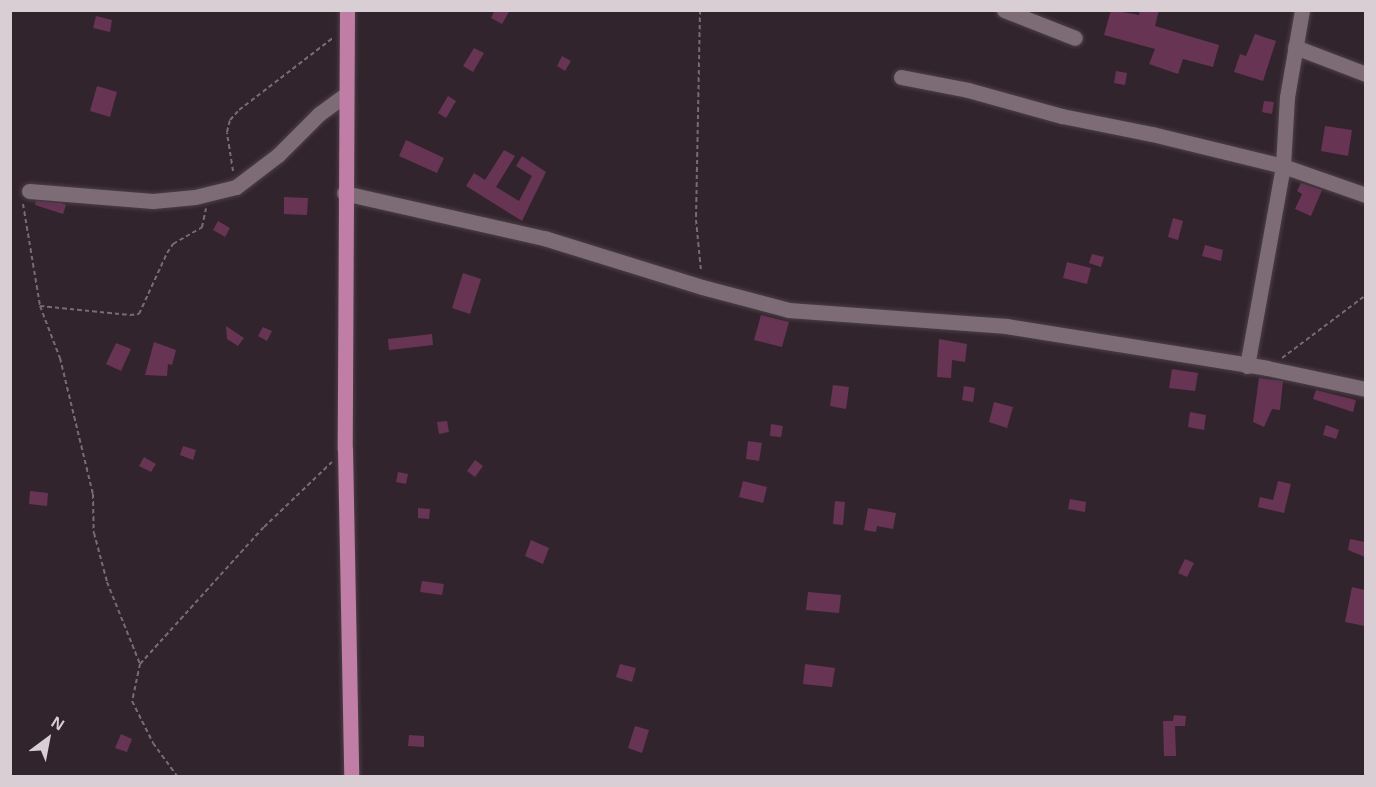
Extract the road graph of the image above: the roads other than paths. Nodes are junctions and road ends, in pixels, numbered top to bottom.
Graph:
1 (347, 10) edge
2 (1004, 10) edge
3 (1302, 10) edge
4 (1074, 38) dead end
5 (1295, 47) junction
6 (1365, 74) edge
7 (901, 77) dead end
8 (345, 95) junction
9 (1283, 166) junction
10 (29, 191) road end
11 (344, 193) junction
12 (1365, 195) edge
13 (1247, 366) junction
14 (1365, 389) edge
15 (351, 777) edge

1 - 8 main road
2 - 4 street
3 - 5 street
5 - 6 street
5 - 9 street
7 - 9 street
8 - 10 street
8 - 11 main road
9 - 12 street
9 - 13 street
11 - 13 street
11 - 15 main road
13 - 14 street

